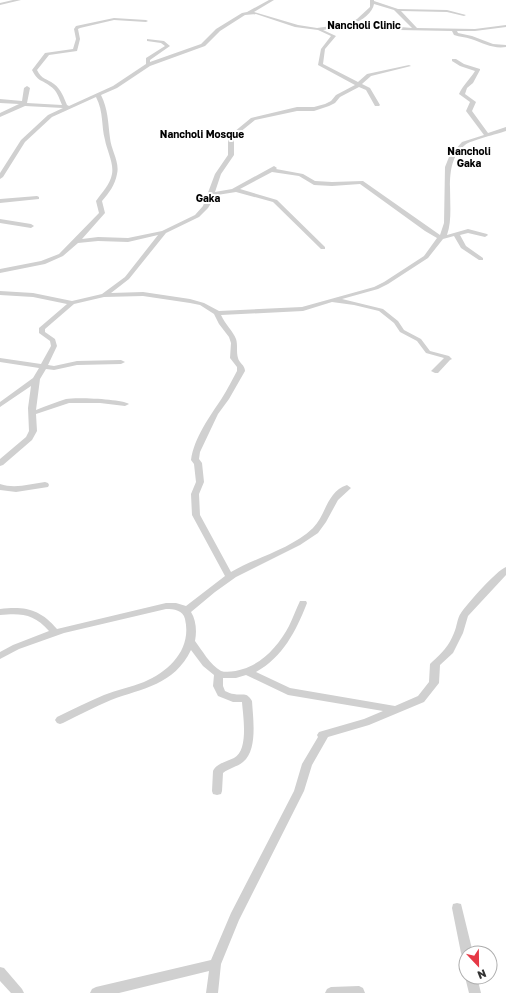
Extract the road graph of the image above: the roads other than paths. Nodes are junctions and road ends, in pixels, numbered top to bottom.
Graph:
1 (19, 0) edge
2 (272, 0) edge
3 (372, 1) edge
4 (0, 4) edge
5 (397, 10) junction
6 (249, 13) junction
7 (464, 15) dead end
8 (146, 21) dead end
9 (347, 24) junction
10 (506, 26) edge
11 (317, 29) junction
12 (416, 29) junction
13 (453, 29) junction
14 (149, 40) dead end
15 (506, 46) edge
16 (454, 60) dead end
17 (148, 65) junction
18 (408, 66) dead end
19 (358, 85) junction
20 (27, 88) dead end
21 (98, 95) junction
22 (0, 101) edge
23 (24, 104) junction
24 (377, 105) dead end
25 (67, 107) junction
26 (1, 115) edge
27 (506, 129) edge
28 (487, 135) junction
29 (0, 177) edge
30 (233, 190) junction
31 (37, 198) dead end
32 (210, 198) junction
33 (0, 201) edge
34 (0, 221) edge
35 (31, 226) dead end
36 (164, 232) junction
37 (456, 234) junction
38 (485, 235) dead end
39 (441, 238) junction
40 (76, 241) junction
41 (323, 248) dead end
42 (481, 259) dead end
43 (0, 271) edge
44 (0, 293) edge
45 (104, 295) junction
46 (336, 300) junction
47 (72, 303) junction
48 (217, 313) junction
49 (0, 360) edge
50 (121, 362) dead end
51 (44, 366) junction
52 (435, 371) dead end
53 (36, 379) junction
54 (125, 404) dead end
55 (0, 405) edge
56 (33, 413) junction
57 (0, 463) edge
58 (45, 485) dead end
59 (0, 487) edge
60 (347, 488) dead end
61 (506, 570) edge
62 (230, 578) junction
63 (303, 603) dead end
64 (186, 611) junction
65 (0, 612) edge
66 (55, 632) junction
67 (191, 643) junction
68 (0, 656) edge
69 (247, 672) junction
70 (219, 674) junction
71 (396, 709) junction
72 (60, 720) dead end
73 (217, 791) dead end
74 (457, 908) dead end
75 (465, 945) edge
76 (215, 964) junction
77 (0, 972) edge
78 (9, 988) edge
79 (18, 993) edge
80 (96, 993) edge
81 (212, 993) edge
82 (331, 993) edge
83 (359, 993) edge

1 - 4 street
2 - 6 street
3 - 5 street
3 - 9 street
5 - 7 street
5 - 12 street
6 - 11 street
6 - 17 street
8 - 25 street
9 - 11 street
9 - 12 street
10 - 13 street
11 - 19 street
12 - 13 street
13 - 15 street
14 - 17 street
16 - 28 street
17 - 21 street
18 - 19 street
19 - 24 street
19 - 32 street
20 - 23 street
21 - 25 street
21 - 40 street
22 - 23 street
23 - 25 street
23 - 26 street
25 - 29 street
27 - 28 street
28 - 39 street
30 - 32 street
30 - 39 street
30 - 41 street
31 - 33 street
32 - 36 street
34 - 35 street
36 - 40 street
36 - 45 street
37 - 38 street
37 - 39 street
37 - 42 street
39 - 46 street
40 - 43 street
44 - 47 street
45 - 47 street
45 - 48 street
46 - 48 street
46 - 52 street
47 - 51 street
48 - 62 street
49 - 51 street
50 - 51 street
51 - 53 street
53 - 55 street
53 - 56 street
54 - 56 street
56 - 57 street
58 - 59 street
60 - 62 street
61 - 71 street
62 - 64 street
63 - 69 street
64 - 66 street
64 - 67 street
65 - 66 street
66 - 68 street
67 - 70 street
67 - 72 street
69 - 70 street
69 - 71 street
70 - 73 street
71 - 76 street
74 - 75 street
76 - 80 street
76 - 81 street
77 - 78 street
78 - 79 street
82 - 83 street

